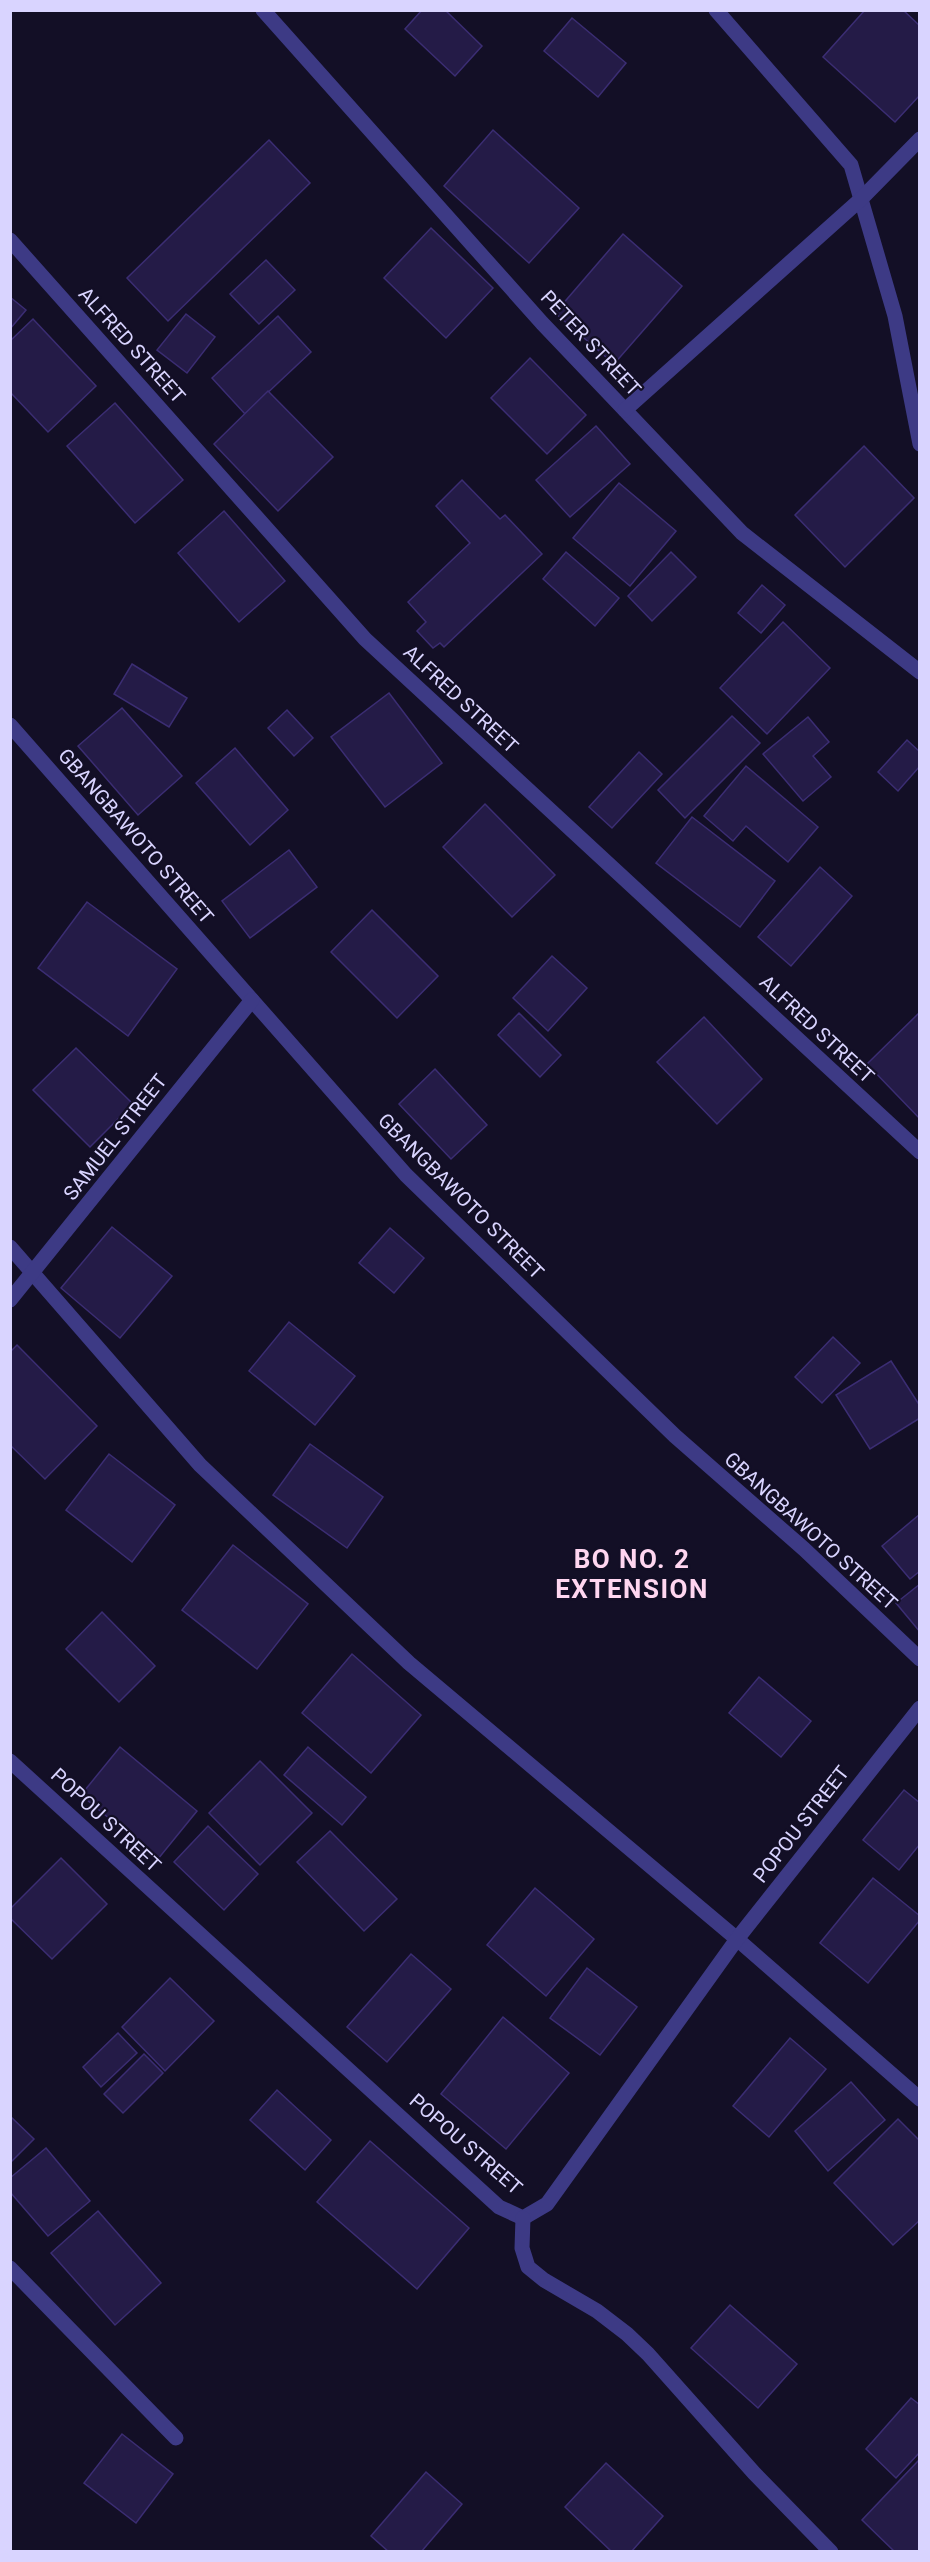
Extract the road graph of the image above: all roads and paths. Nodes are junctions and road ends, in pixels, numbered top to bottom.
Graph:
1 (263, 10) edge
2 (716, 10) edge
3 (920, 139) edge
4 (861, 199) junction
5 (10, 240) edge
6 (625, 410) junction
7 (920, 444) edge
8 (919, 671) edge
9 (10, 725) edge
10 (252, 1000) junction
11 (920, 1152) edge
12 (10, 1247) edge
13 (34, 1273) junction
14 (10, 1300) edge
15 (920, 1659) edge
16 (920, 1708) edge
17 (10, 1761) edge
18 (737, 1939) junction
19 (920, 2099) edge
20 (523, 2218) junction
21 (10, 2268) edge
22 (176, 2438) dead end
23 (831, 2552) edge

1 - 6 street, PETER STREET
2 - 4 street
3 - 4 street
4 - 6 street
4 - 7 street
5 - 11 street, ALFRED STREET
6 - 8 street, PETER STREET
9 - 10 street, GBANGBAWOTO STREET
10 - 13 street, SAMUEL STREET
10 - 15 street, GBANGBAWOTO STREET
12 - 13 street
13 - 14 street, SAMUEL STREET
13 - 18 street
16 - 18 street, POPOU STREET
17 - 20 street, POPOU STREET
18 - 19 street
18 - 20 street, POPOU STREET
20 - 23 street
21 - 22 street

